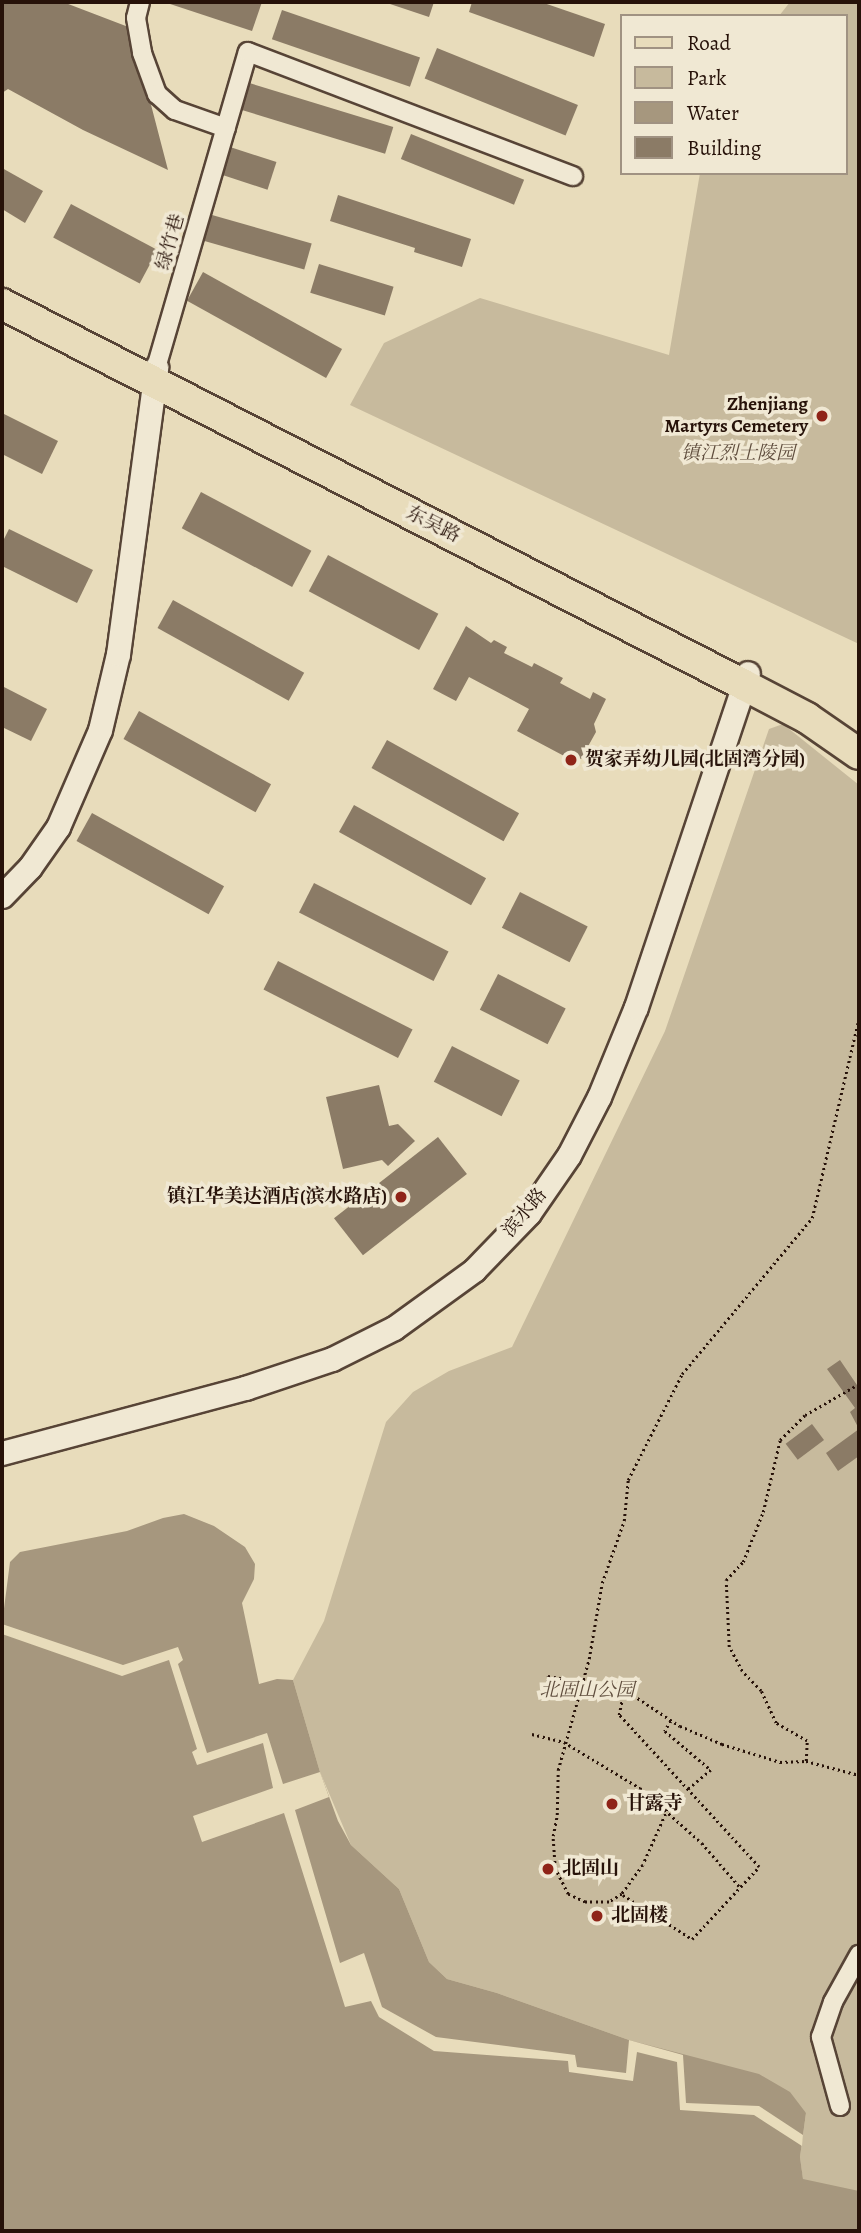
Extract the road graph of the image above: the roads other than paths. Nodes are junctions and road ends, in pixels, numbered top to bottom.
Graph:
1 (140, 2) edge
2 (226, 128) junction
3 (573, 176) dead end
4 (2, 289) edge
5 (2, 304) edge
6 (155, 375) junction
7 (746, 679) junction
8 (859, 738) edge
9 (859, 754) edge
10 (2, 896) edge
11 (2, 1453) edge
12 (859, 1955) edge
13 (840, 2106) dead end

1 - 2 street
2 - 3 street, 绿竹巷
2 - 6 street, 绿竹巷
4 - 6 main road, 东吴路
5 - 6 main road, 东吴路
6 - 7 main road, 东吴路
6 - 10 street
7 - 8 main road, 东吴路
7 - 9 main road, 东吴路
7 - 11 street, 滨水路
12 - 13 street

